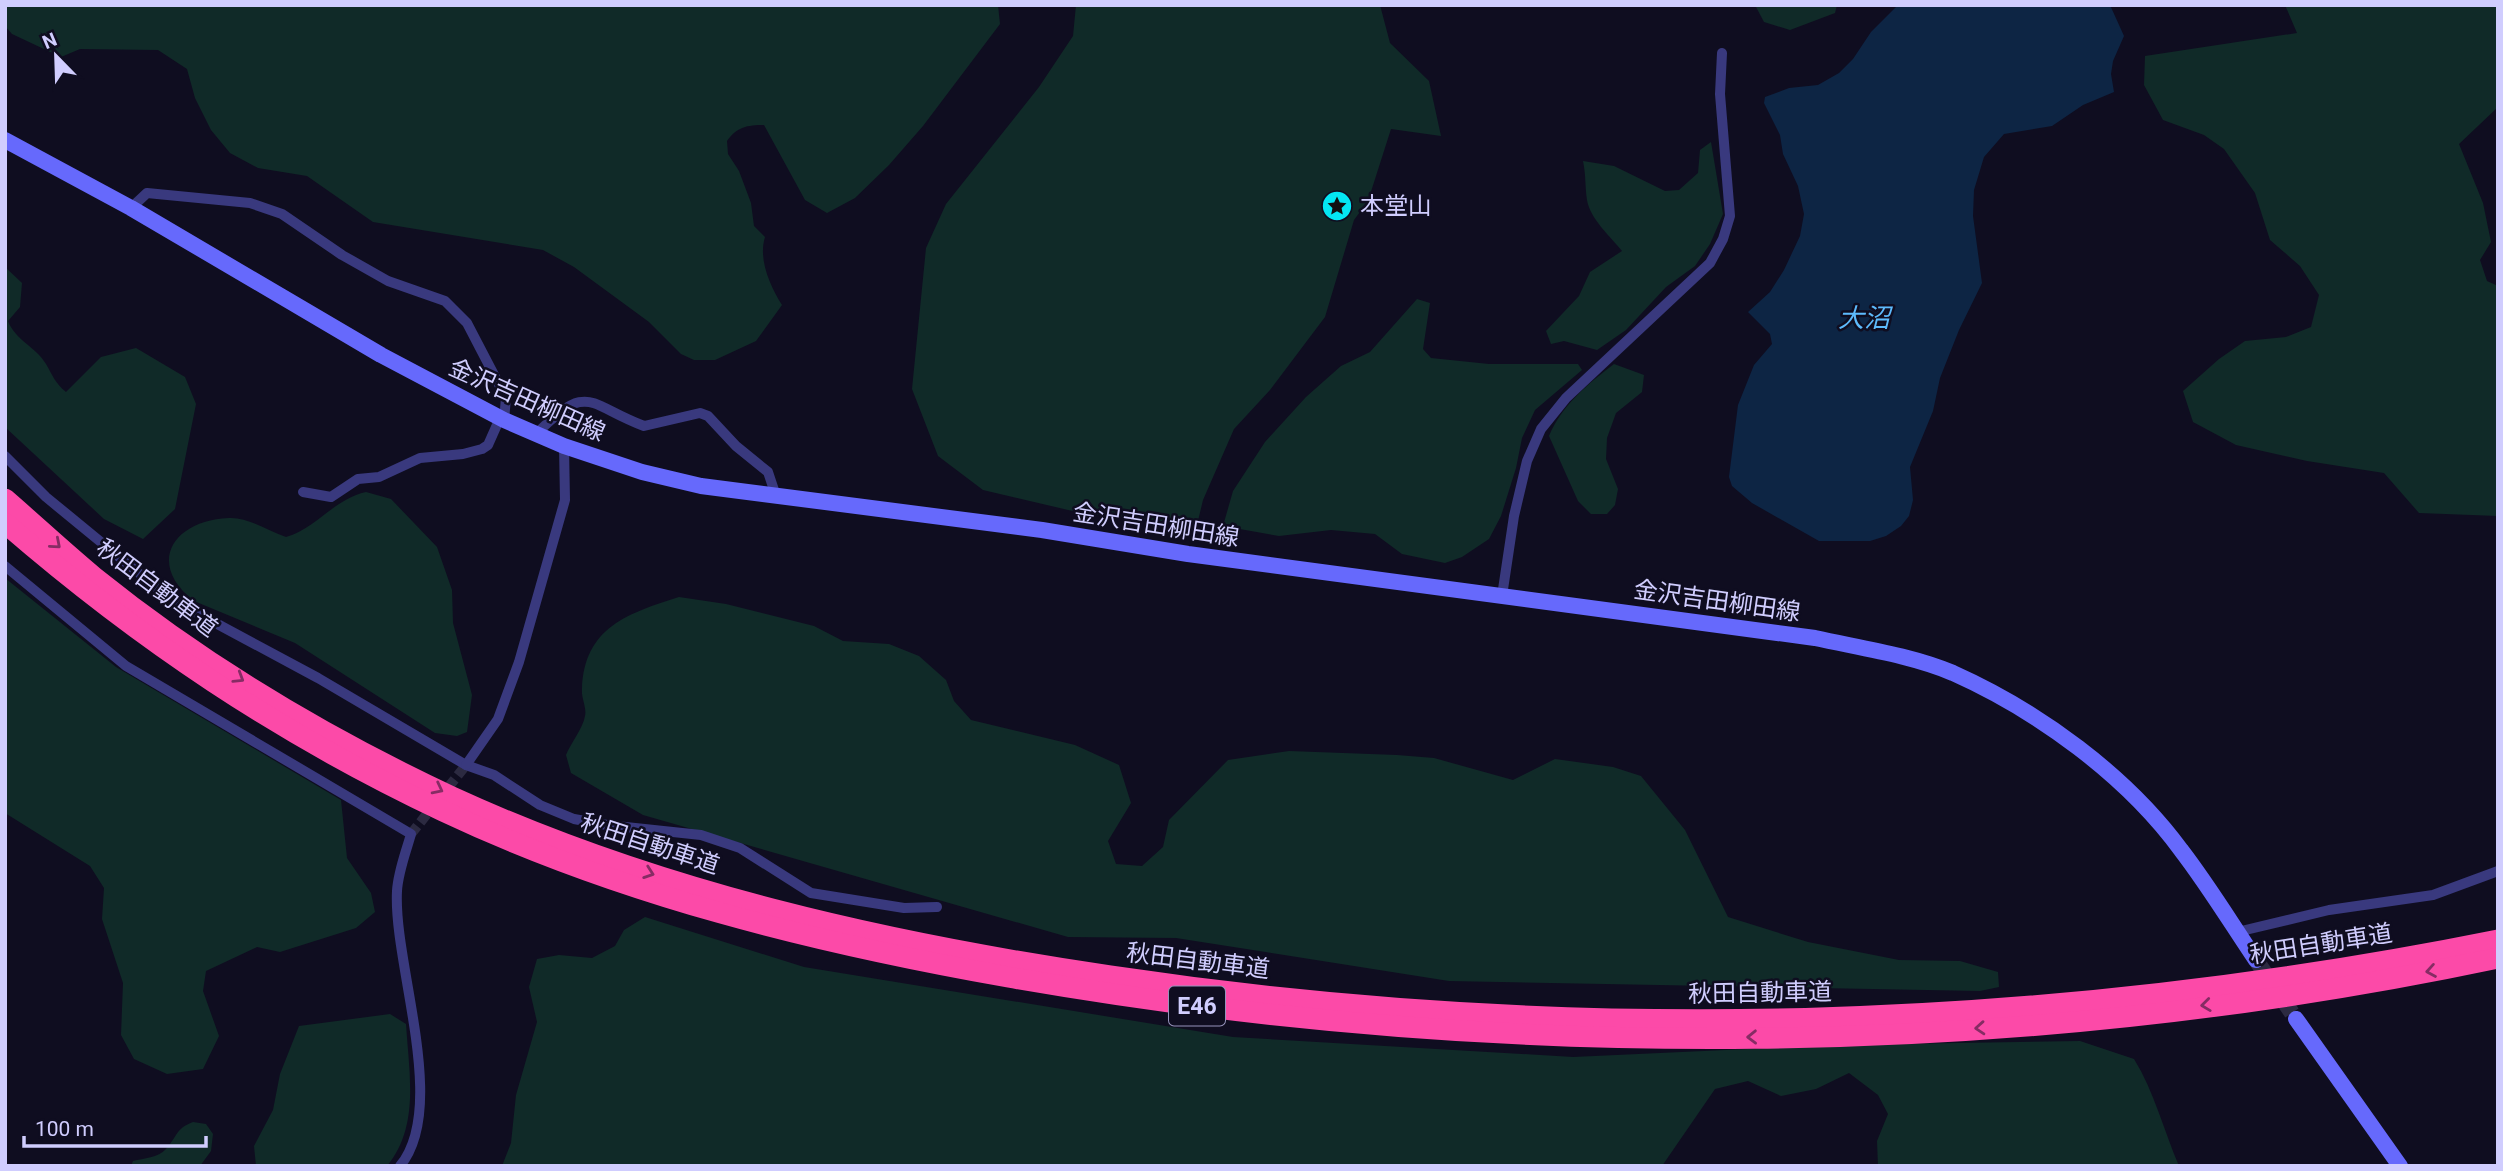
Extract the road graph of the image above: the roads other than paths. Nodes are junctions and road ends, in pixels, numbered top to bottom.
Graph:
1 (1722, 53) dead end
2 (5, 140) edge
3 (131, 208) junction
4 (502, 419) junction
5 (536, 434) junction
6 (564, 446) junction
7 (5, 456) edge
8 (303, 492) dead end
9 (776, 496) junction
10 (5, 499) edge
11 (5, 523) edge
12 (5, 566) edge
13 (1502, 596) junction
14 (466, 765) junction
15 (2498, 872) edge
16 (937, 907) dead end
17 (2237, 932) junction
18 (2498, 940) edge
19 (2498, 958) edge
20 (2256, 960) tunnel mouth
21 (2296, 1018) tunnel mouth
22 (400, 1166) edge
23 (2400, 1166) edge

1 - 13 street
2 - 3 main road, 金沢吉田柳田線
3 - 4 main road, 金沢吉田柳田線
3 - 4 street
4 - 5 main road, 金沢吉田柳田線
4 - 8 street
5 - 6 main road, 金沢吉田柳田線
5 - 9 street
6 - 9 main road, 金沢吉田柳田線
6 - 14 street
7 - 14 street
9 - 13 main road, 金沢吉田柳田線
10 -> 18 highway, 秋田自動車道 / E46
19 -> 11 highway, 秋田自動車道 / E46
12 - 22 street
13 - 17 main road, 金沢吉田柳田線
14 - 16 street
15 - 17 street
17 - 20 main road, 金沢吉田柳田線
21 - 23 main road

